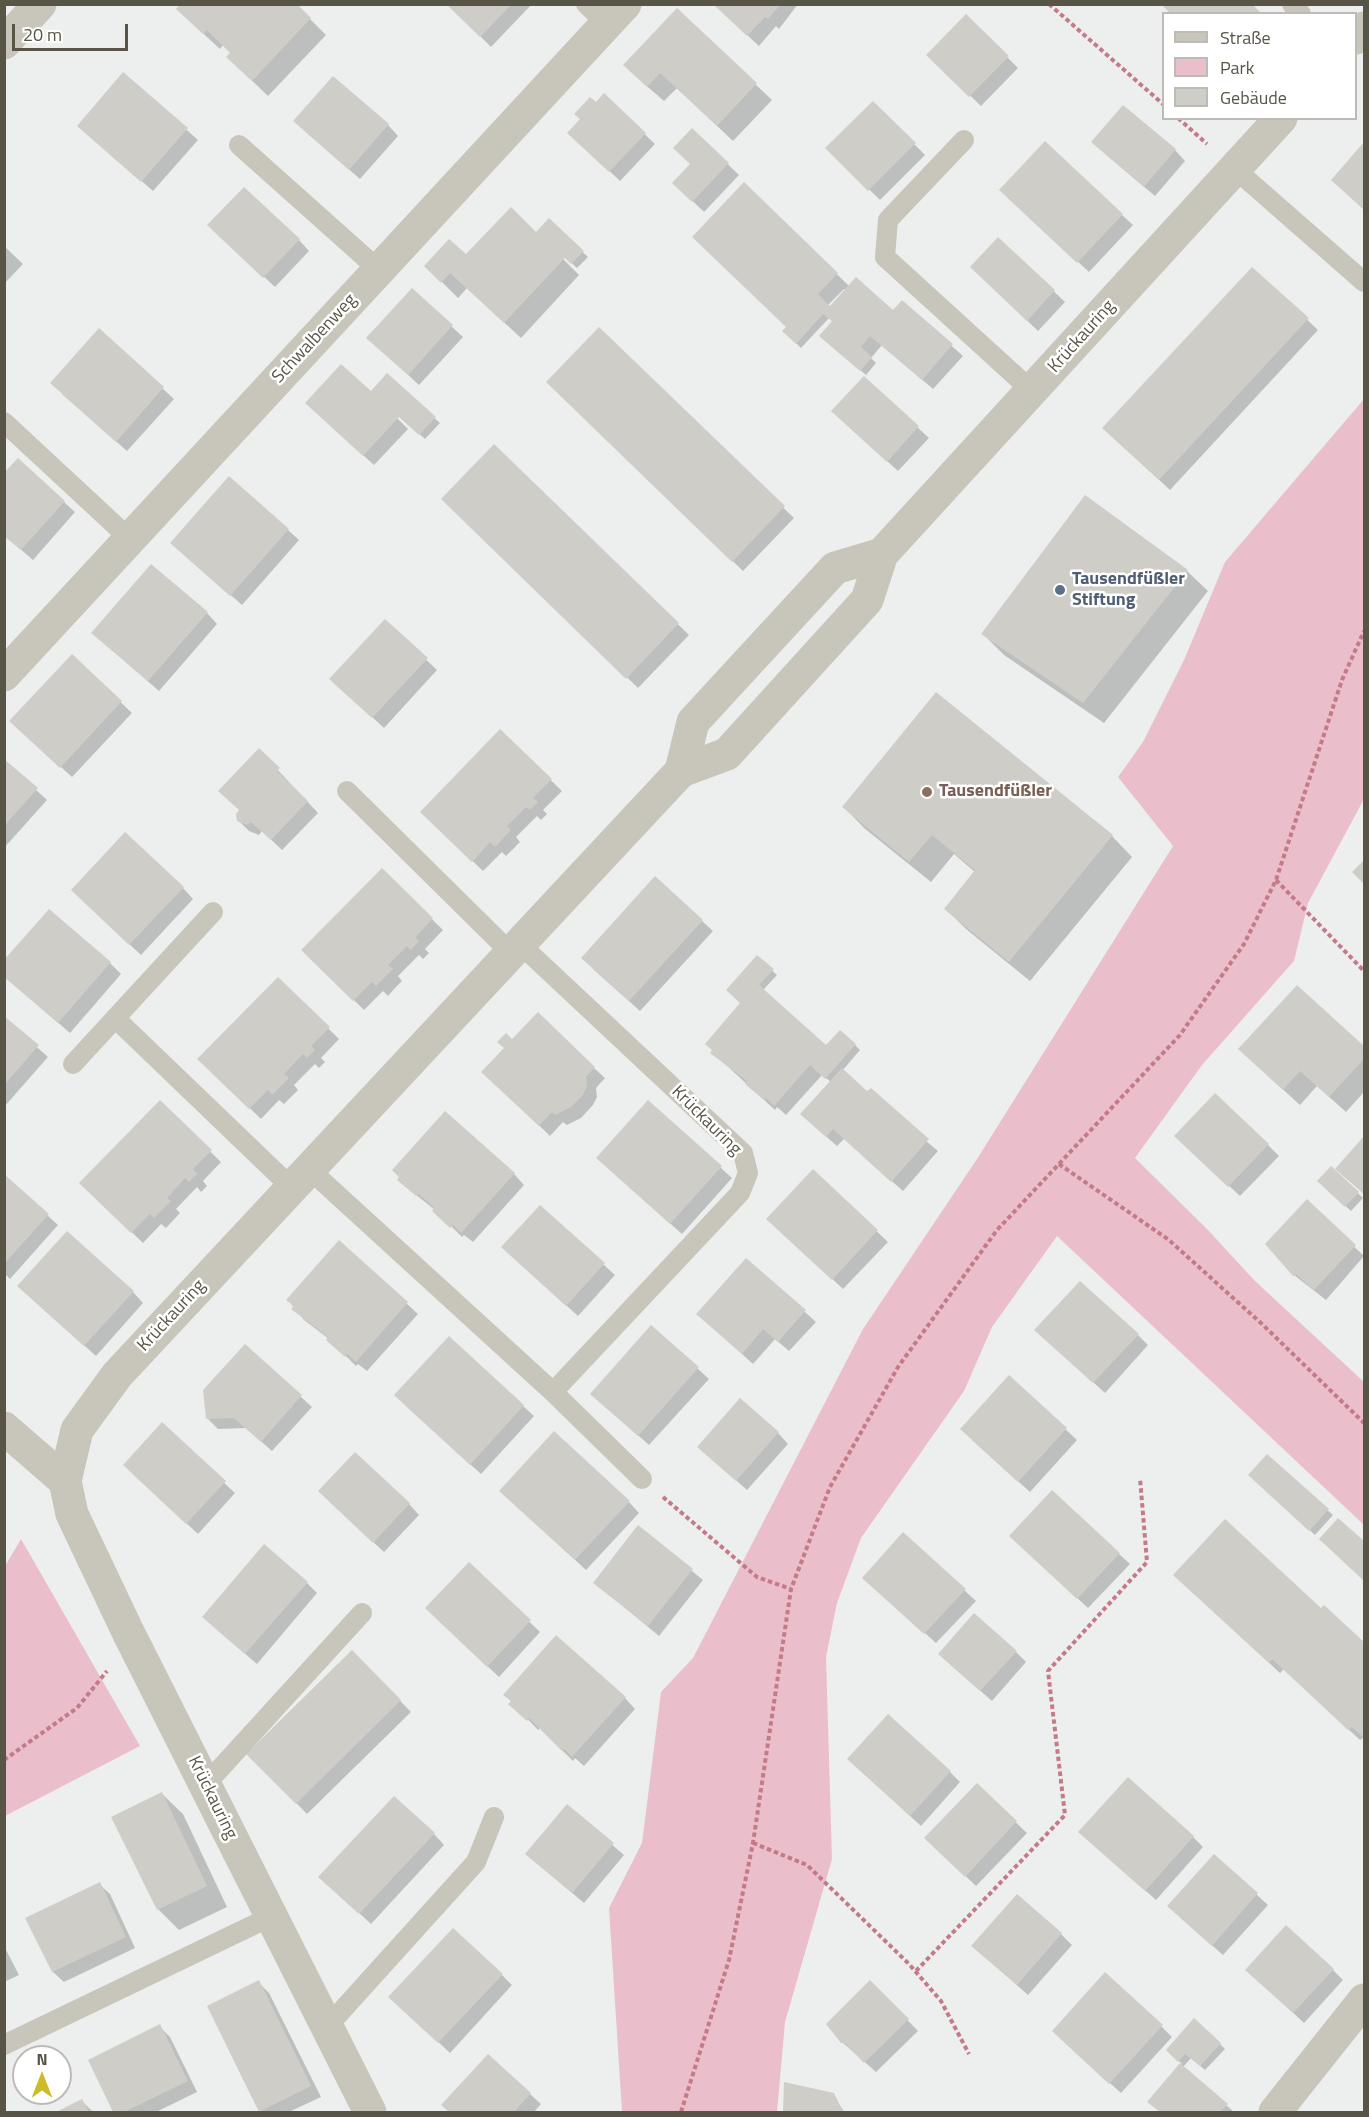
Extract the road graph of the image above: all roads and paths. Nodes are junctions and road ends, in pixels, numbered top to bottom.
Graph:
1 (40, 4) edge
2 (1049, 4) edge
3 (606, 11) edge
4 (4, 43) edge
5 (1162, 103) edge
6 (1279, 120) edge
7 (964, 140) dead end
8 (240, 145) dead end
9 (1235, 169) junction
10 (379, 270) junction
11 (1365, 282) edge
12 (1032, 391) junction
13 (4, 422) edge
14 (130, 539) junction
15 (882, 554) junction
16 (1365, 631) edge
17 (4, 675) edge
18 (681, 771) junction
19 (347, 791) dead end
20 (1276, 880) junction
21 (213, 912) dead end
22 (517, 949) junction
23 (1365, 971) edge
24 (115, 1018) junction
25 (73, 1064) dead end
26 (1059, 1164) junction
27 (300, 1178) junction
28 (553, 1392) junction
29 (1365, 1424) edge
30 (4, 1428) edge
31 (1140, 1478) dead end
32 (642, 1479) joint
33 (65, 1480) junction
34 (791, 1589) junction
35 (362, 1613) dead end
36 (128, 1632) junction
37 (4, 1760) edge
38 (206, 1784) junction
39 (494, 1817) dead end
40 (753, 1844) junction
41 (270, 1917) junction
42 (916, 1971) junction
43 (1365, 2000) edge
44 (326, 2028) junction
45 (4, 2045) edge
46 (969, 2054) dead end
47 (370, 2112) edge
48 (681, 2112) edge
49 (1275, 2112) edge

1 - 4 street
2 - 5 path
3 - 10 street, Schwalbenweg
6 - 9 street, Krückauring
7 - 12 lane
8 - 10 lane
9 - 11 lane
9 - 12 street, Krückauring
10 - 14 street, Schwalbenweg
12 - 15 street, Krückauring
13 - 14 lane
14 - 17 street, Schwalbenweg
15 - 18 street, Krückauring
15 - 18 street, Krückauring
16 - 20 path
18 - 22 street, Krückauring
19 - 22 lane
20 - 23 path
20 - 26 path
21 - 24 lane
22 - 27 street, Krückauring
22 - 28 lane, Krückauring
24 - 25 lane
24 - 27 lane
26 - 29 path
26 - 34 path
27 - 28 lane
27 - 33 street, Krückauring
28 - 32 lane
30 - 33 street
31 - 42 path
32 - 34 path
33 - 36 street, Krückauring
34 - 40 path
35 - 38 lane
36 - 37 path
36 - 38 street, Krückauring
38 - 41 street, Krückauring
39 - 44 lane
40 - 42 path
40 - 48 path
41 - 44 street, Krückauring
41 - 45 lane
42 - 46 path
43 - 49 street
44 - 47 street, Krückauring

